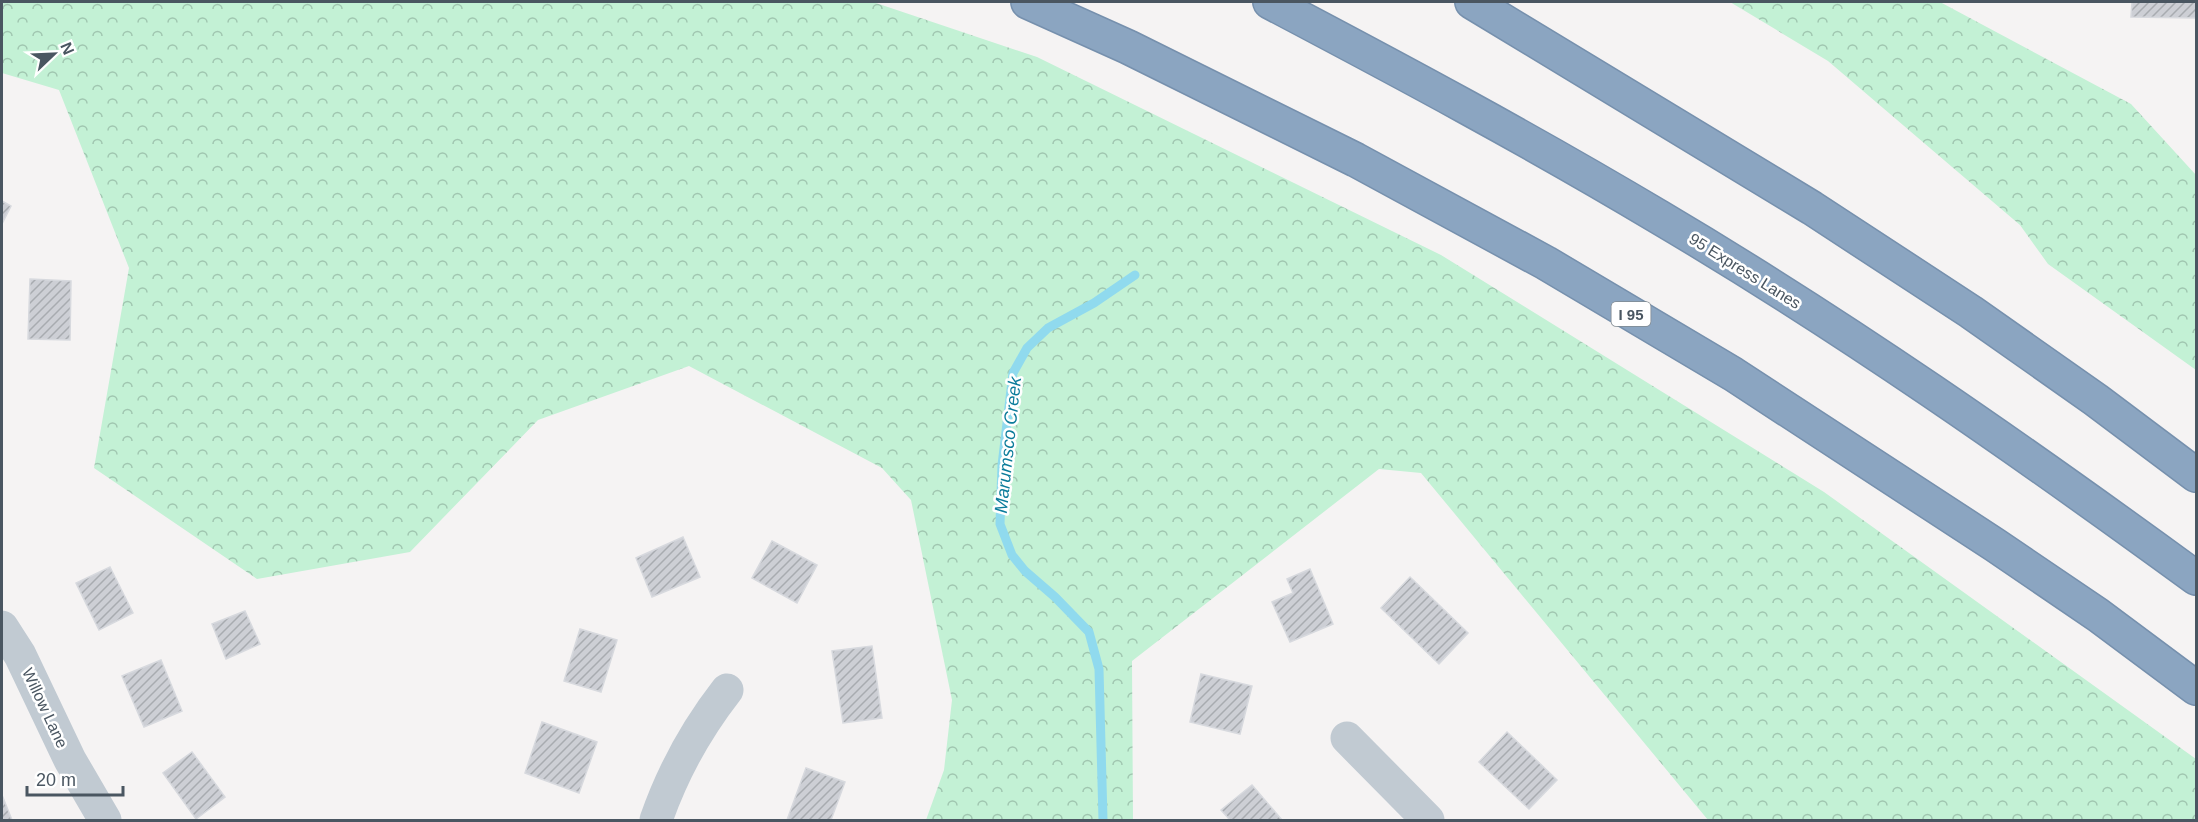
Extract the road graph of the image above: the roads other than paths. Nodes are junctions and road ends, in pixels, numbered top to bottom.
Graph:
1 (1028, 2) edge
2 (1270, 2) edge
3 (1472, 2) edge
4 (2196, 475) edge
5 (2196, 578) edge
6 (2, 627) edge
7 (2196, 688) edge
8 (727, 690) dead end
9 (1347, 738) dead end
10 (105, 820) edge
11 (656, 820) edge
12 (1428, 820) edge

1 - 7 highway, I 95
2 - 5 highway, 95 Express Lanes
3 - 4 highway
6 - 10 street, Willow Lane
8 - 11 street
9 - 12 street

